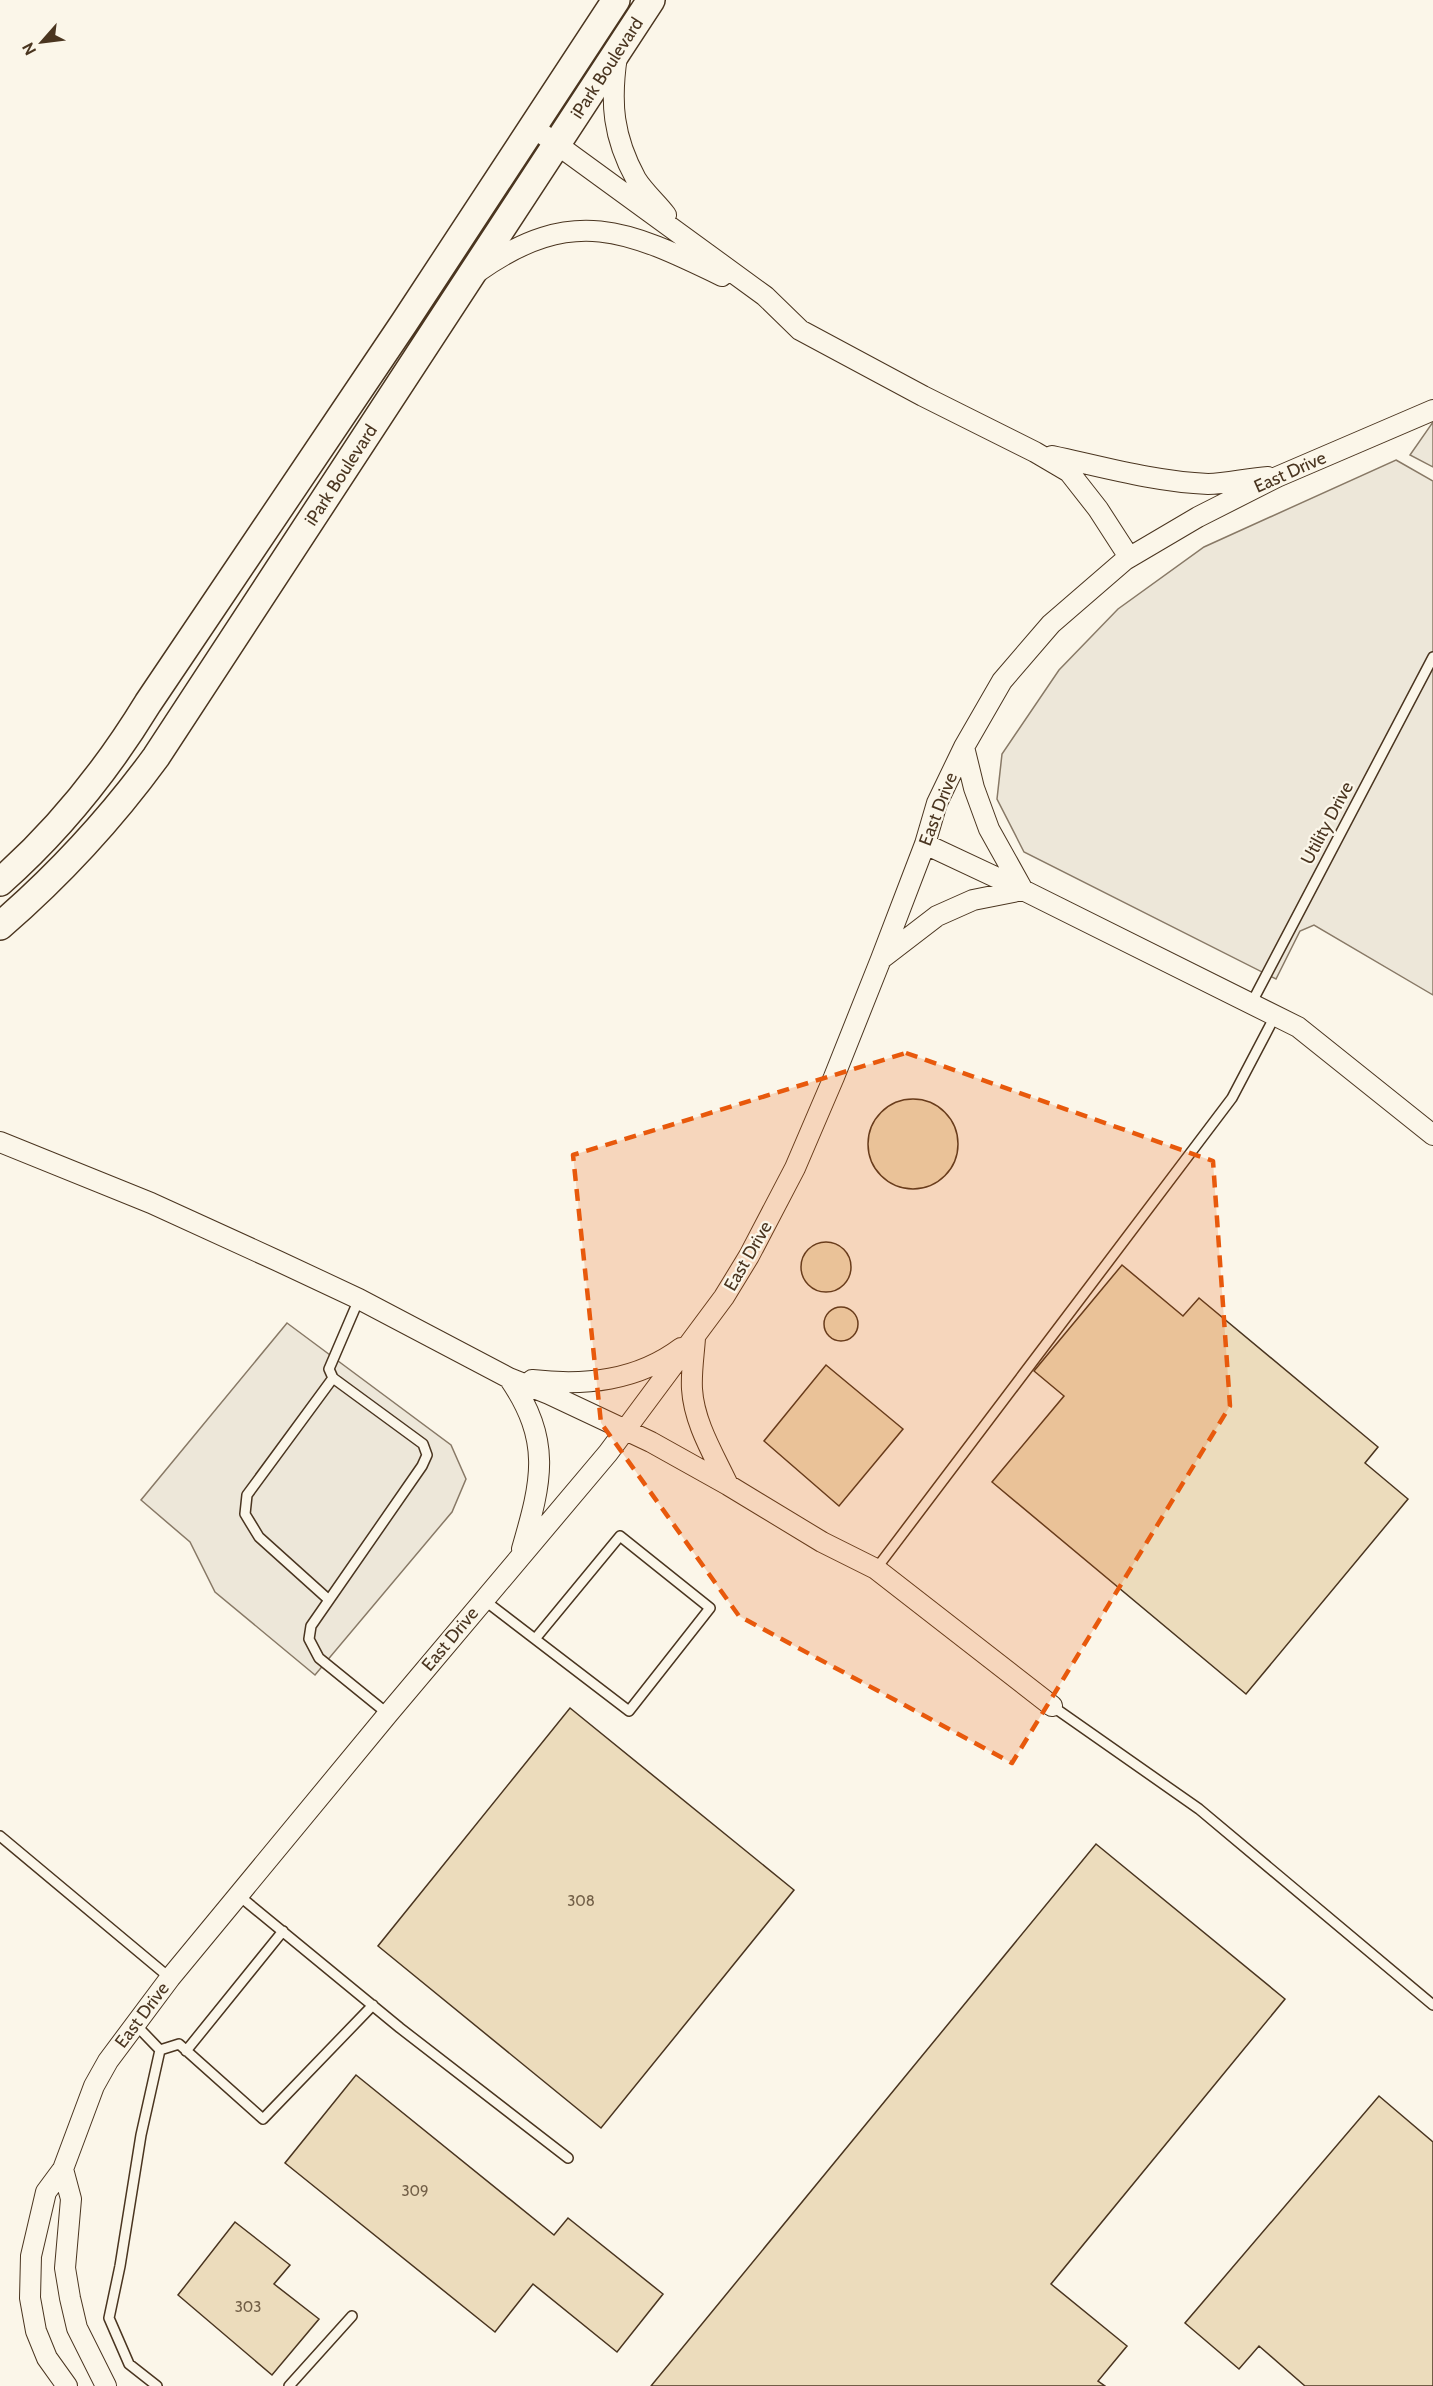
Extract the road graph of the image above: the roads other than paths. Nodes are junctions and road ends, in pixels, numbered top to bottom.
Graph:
1 (616, 0) edge
2 (651, 0) edge
3 (618, 51) junction
4 (533, 127) junction
5 (557, 145) junction
6 (688, 240) junction
7 (472, 276) junction
8 (765, 296) junction
9 (1433, 410) edge
10 (1035, 452) junction
11 (1277, 477) junction
12 (1129, 557) junction
13 (1433, 657) edge
14 (964, 747) junction
15 (924, 844) junction
16 (0, 882) edge
17 (1023, 890) junction
18 (0, 926) edge
19 (881, 958) junction
20 (1251, 1004) junction
21 (1275, 1016) junction
22 (1433, 1135) edge
23 (0, 1142) edge
24 (359, 1299) junction
25 (695, 1338) junction
26 (333, 1378) junction
27 (508, 1378) junction
28 (626, 1430) junction
29 (728, 1485) junction
30 (519, 1557) junction
31 (876, 1569) junction
32 (329, 1600) junction
33 (484, 1600) junction
34 (535, 1639) junction
35 (1052, 1706) joint
36 (388, 1714) junction
37 (0, 1836) edge
38 (237, 1894) junction
39 (283, 1931) junction
40 (170, 1978) junction
41 (373, 2005) junction
42 (1433, 2005) edge
43 (135, 2024) junction
44 (160, 2050) junction
45 (186, 2051) junction
46 (568, 2158) dead end
47 (63, 2169) junction
48 (352, 2316) dead end
49 (67, 2386) edge
50 (106, 2386) edge
51 (157, 2386) edge
52 (289, 2386) edge

1 - 4 main road, iPark Boulevard
2 - 3 main road, iPark Boulevard
3 - 5 main road, iPark Boulevard
3 - 6 street
4 - 5 street
4 - 16 main road, iPark Boulevard
5 - 6 street
5 - 7 main road, iPark Boulevard
6 - 8 street
7 - 8 street
7 - 18 main road, iPark Boulevard
8 - 10 street
9 - 11 street, East Drive
10 - 11 street
10 - 12 street
11 - 12 street, East Drive
12 - 14 street, East Drive
13 - 20 lane, Utility Drive
14 - 15 street, East Drive
14 - 17 street
15 - 17 street
15 - 19 street, East Drive
17 - 19 street
17 - 20 street
19 - 25 street, East Drive
20 - 21 street
21 - 22 street
21 - 31 lane
23 - 24 street
24 - 26 lane
24 - 27 street
25 - 27 street
25 - 28 street, East Drive
25 - 29 street
26 - 32 lane
26 - 32 lane
27 - 28 street
27 - 30 street
28 - 29 street
28 - 30 street, East Drive
29 - 31 street
30 - 33 street, East Drive
31 - 35 street
32 - 36 lane
33 - 34 lane
33 - 36 street, East Drive
34 - 34 lane
35 - 42 lane
36 - 38 street, East Drive
37 - 40 lane
38 - 39 lane
38 - 40 street, East Drive
39 - 41 lane
39 - 45 lane
40 - 43 street, East Drive
41 - 45 lane
41 - 46 lane
43 - 44 lane
43 - 47 street, East Drive
44 - 45 lane
44 - 51 lane
47 - 49 street, East Drive
47 - 50 street
48 - 52 lane

